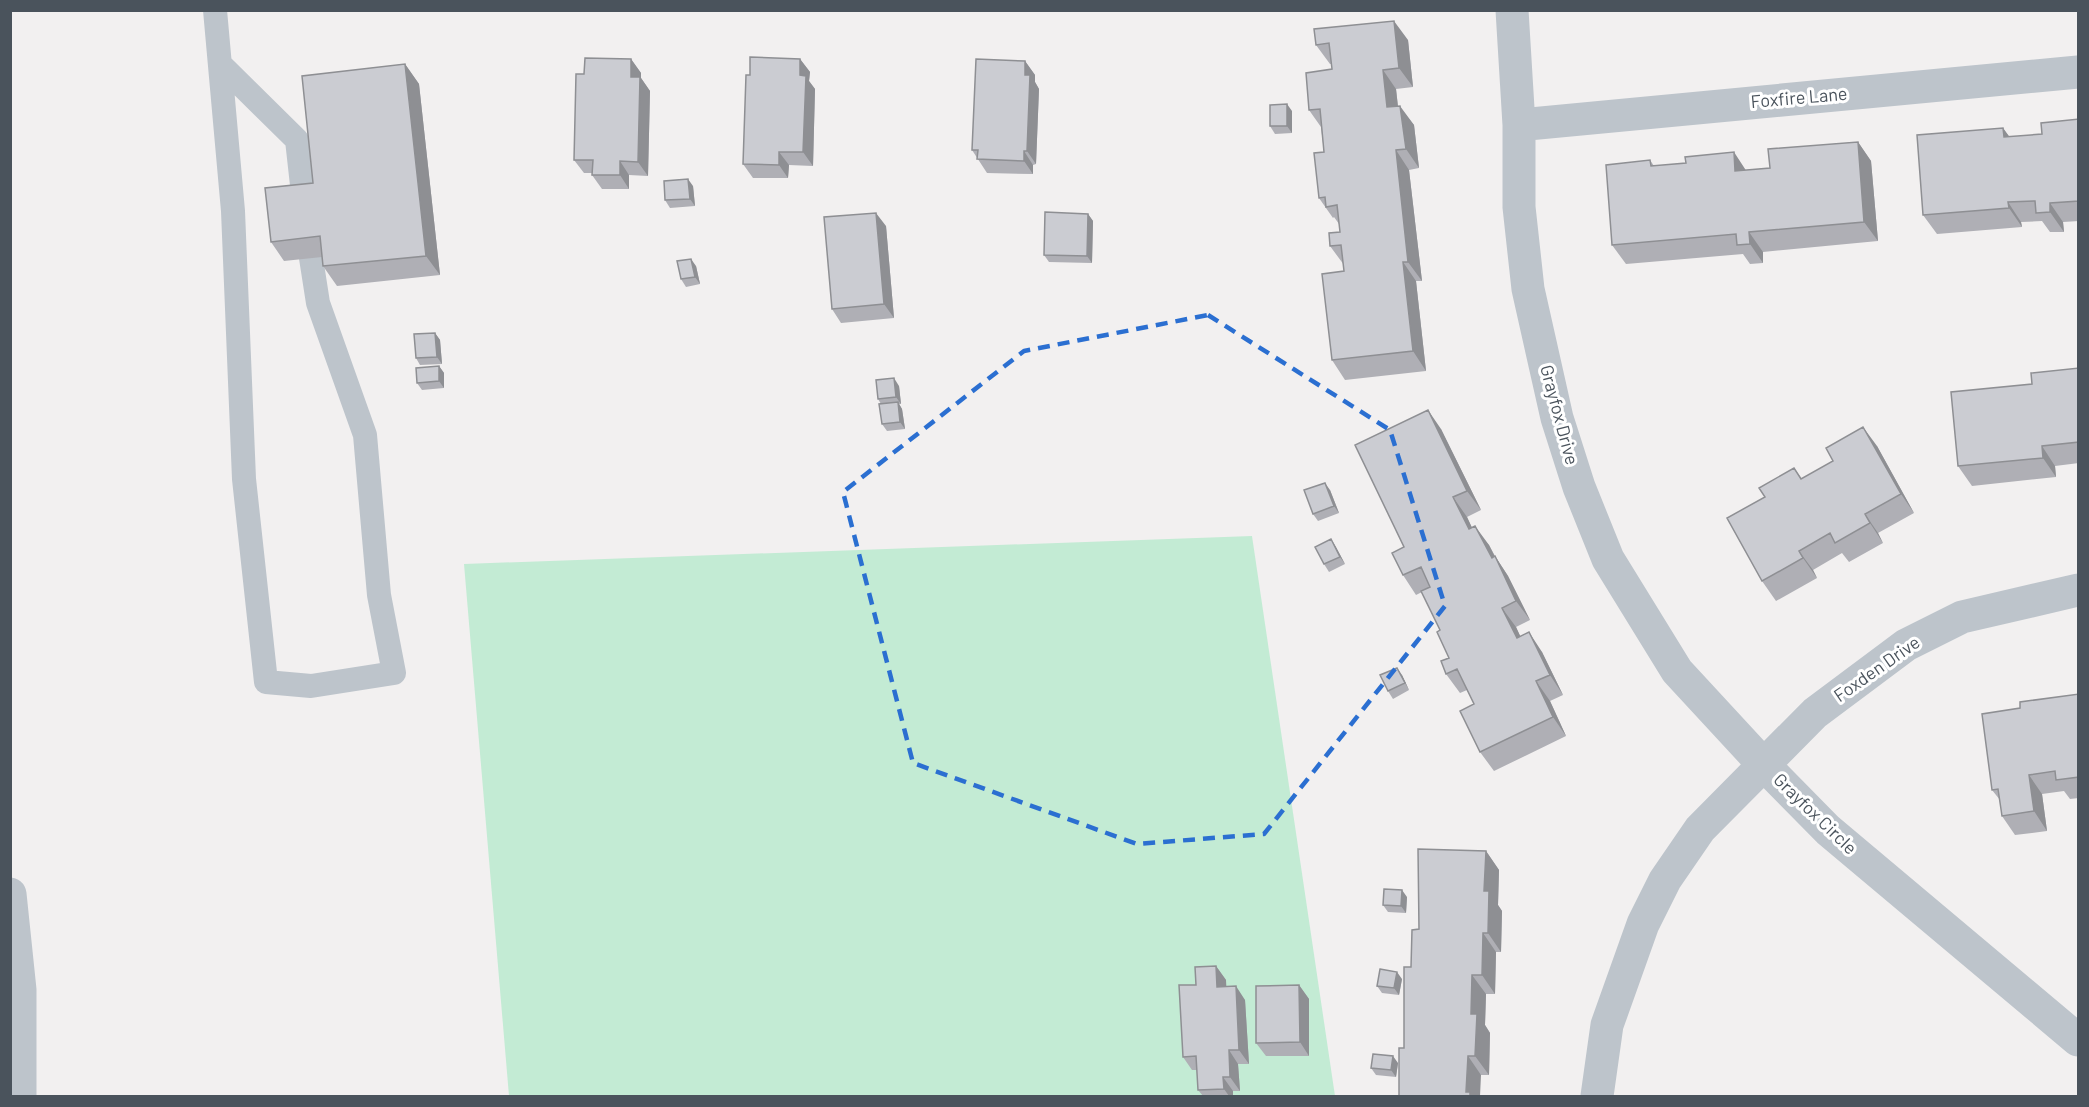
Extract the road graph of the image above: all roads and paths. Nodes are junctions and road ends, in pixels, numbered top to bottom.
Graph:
1 (215, 10) edge
2 (1512, 10) edge
3 (220, 63) junction
4 (2079, 72) edge
5 (1519, 125) junction
6 (304, 203) edge
7 (311, 258) edge
8 (2079, 590) edge
9 (1762, 763) junction
10 (10, 894) edge
11 (2079, 1040) edge
12 (20, 1096) edge
13 (1597, 1096) edge

1 - 3 lane
2 - 5 street, Grayfox Drive
3 - 6 lane
3 - 7 lane
4 - 5 street, Foxfire Lane
5 - 9 street, Grayfox Drive
8 - 9 street, Foxden Drive
9 - 11 street, Grayfox Circle
9 - 13 street, Grayfox Circle
10 - 12 street

